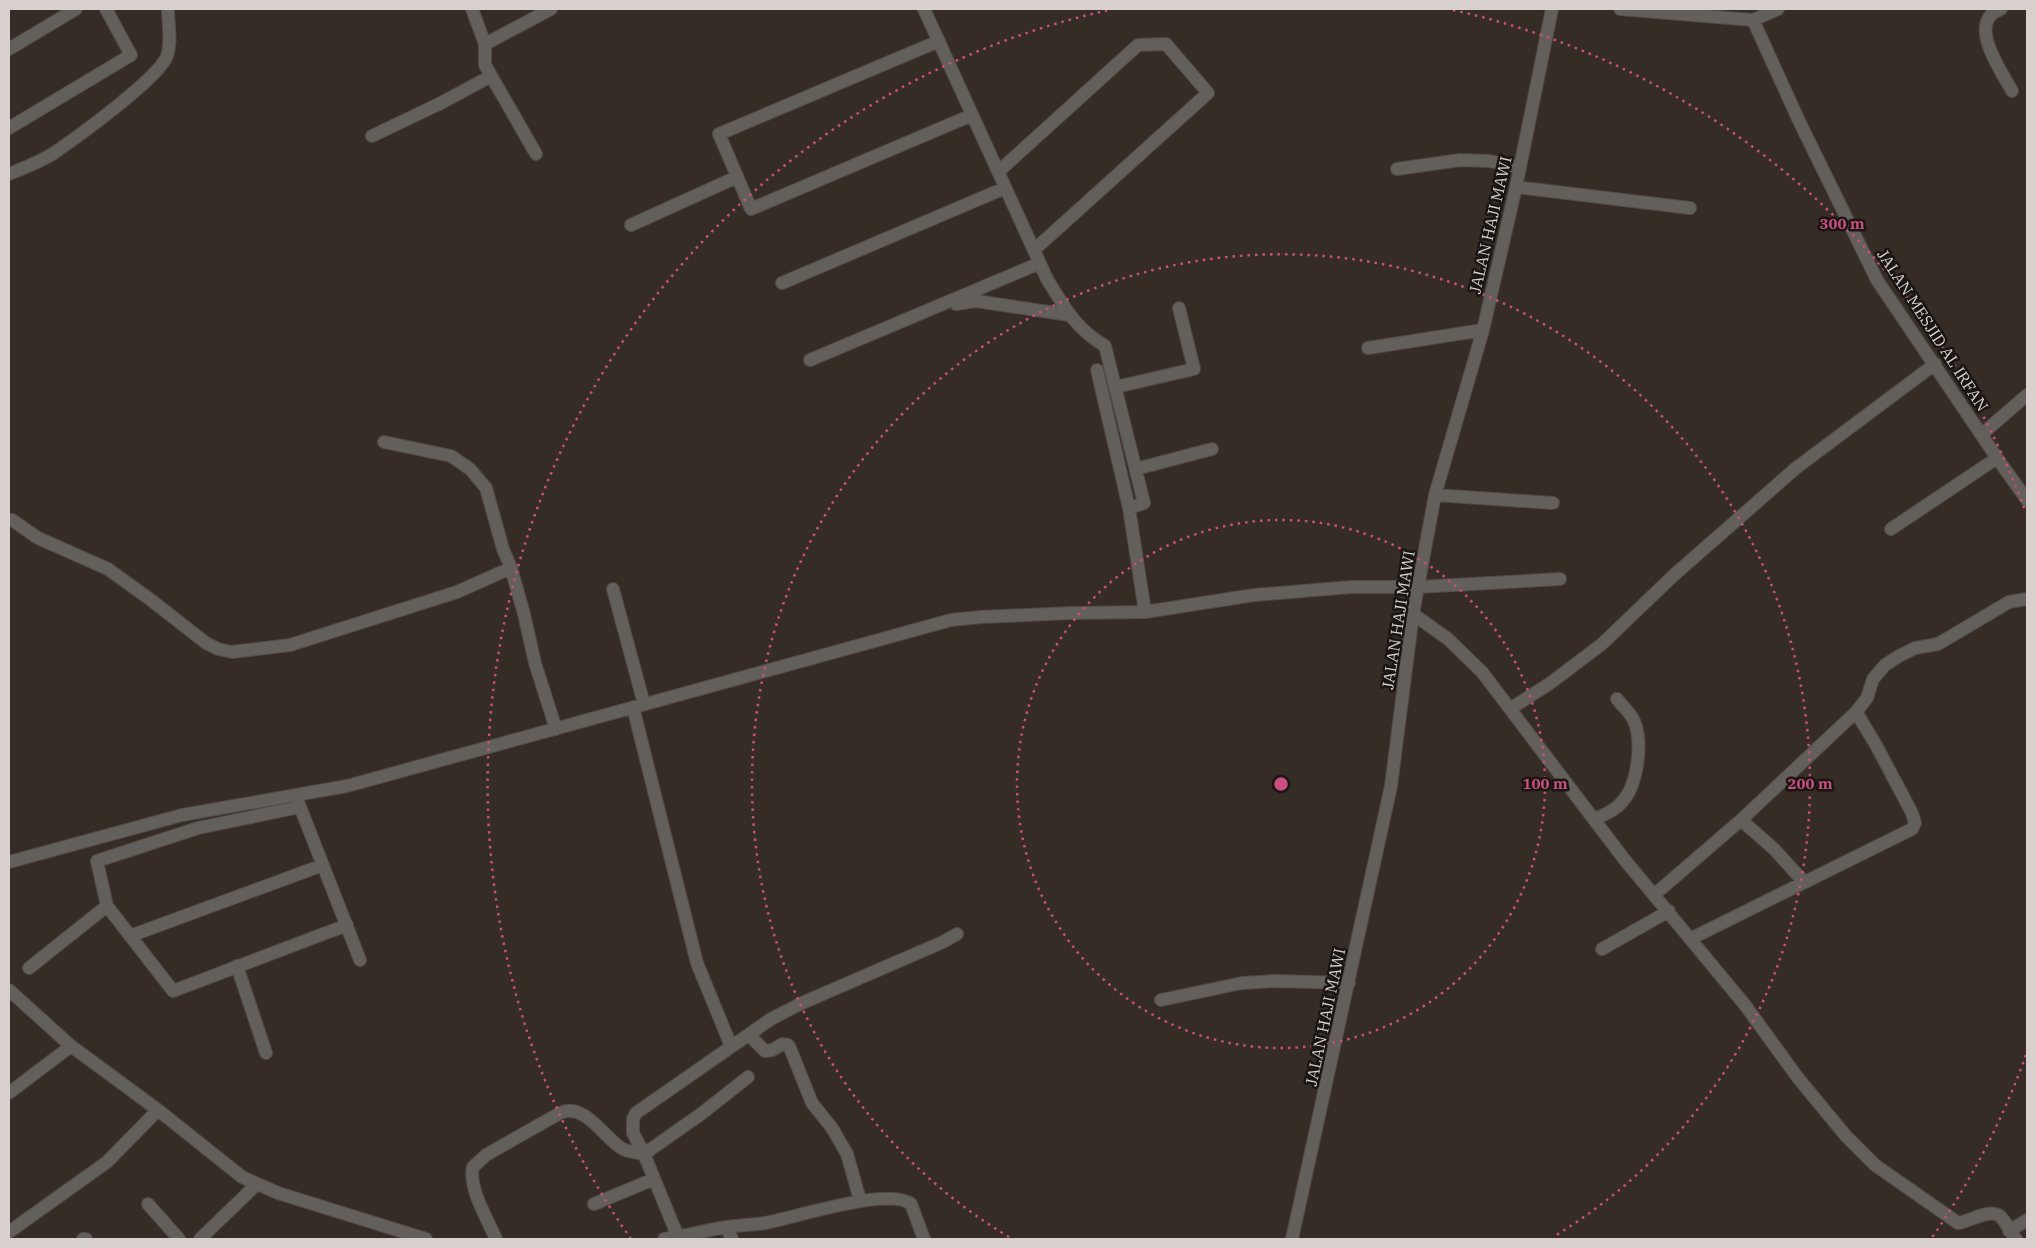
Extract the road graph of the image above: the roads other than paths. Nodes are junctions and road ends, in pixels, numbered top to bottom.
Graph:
1 (76, 9) edge
2 (106, 9) edge
3 (472, 9) edge
4 (551, 9) edge
5 (924, 9) edge
6 (1552, 9) edge
7 (1620, 9) edge
8 (1778, 9) edge
9 (2001, 9) edge
10 (168, 10) edge
11 (1753, 20) junction
12 (939, 41) junction
13 (485, 44) junction
14 (9, 48) edge
15 (491, 76) junction
16 (2012, 91) dead end
17 (972, 115) junction
18 (9, 128) edge
19 (372, 136) dead end
20 (536, 154) dead end
21 (1520, 166) junction
22 (1397, 169) dead end
23 (998, 172) junction
24 (9, 174) edge
25 (737, 177) junction
26 (1516, 187) junction
27 (1006, 188) junction
28 (1690, 208) dead end
29 (631, 226) dead end
30 (1034, 250) junction
31 (1040, 263) junction
32 (782, 283) dead end
33 (933, 308) junction
34 (1179, 308) dead end
35 (1070, 315) junction
36 (1483, 330) junction
37 (1368, 348) dead end
38 (810, 360) dead end
39 (1935, 364) junction
40 (1097, 370) dead end
41 (1116, 387) junction
42 (2027, 395) edge
43 (1982, 434) junction
44 (384, 442) dead end
45 (1212, 449) dead end
46 (1997, 458) junction
47 (1136, 469) junction
48 (1435, 495) junction
49 (2027, 500) edge
50 (1553, 503) dead end
51 (1129, 508) junction
52 (10, 520) edge
53 (1891, 529) dead end
54 (511, 568) junction
55 (1560, 579) dead end
56 (1418, 587) junction
57 (613, 589) dead end
58 (2027, 599) edge
59 (1145, 612) junction
60 (1413, 614) junction
61 (1617, 699) dead end
62 (639, 706) junction
63 (1510, 709) junction
64 (1856, 712) junction
65 (556, 729) junction
66 (295, 794) junction
67 (300, 807) junction
68 (1594, 820) junction
69 (1741, 820) junction
70 (9, 862) edge
71 (323, 864) junction
72 (1804, 882) junction
73 (1654, 895) junction
74 (107, 906) junction
75 (1669, 911) junction
76 (347, 925) junction
77 (957, 934) dead end
78 (130, 936) junction
79 (1690, 939) junction
80 (1602, 949) dead end
81 (360, 960) dead end
82 (237, 966) junction
83 (28, 968) dead end
84 (1349, 983) junction
85 (9, 990) edge
86 (1160, 1000) dead end
87 (749, 1035) junction
88 (71, 1046) junction
89 (731, 1046) junction
90 (266, 1054) dead end
91 (748, 1077) dead end
92 (9, 1093) edge
93 (158, 1110) junction
94 (644, 1154) junction
95 (654, 1179) junction
96 (257, 1184) junction
97 (860, 1200) junction
98 (148, 1204) dead end
99 (594, 1204) dead end
100 (2027, 1220) edge
101 (726, 1227) junction
102 (9, 1232) edge
103 (2013, 1235) edge
104 (678, 1237) junction
105 (420, 1238) edge
106 (179, 1239) edge
107 (200, 1239) edge
108 (496, 1239) edge
109 (664, 1239) edge
110 (732, 1239) edge
111 (924, 1239) edge
112 (1292, 1239) edge

1 - 14 street
2 - 18 street
3 - 13 street
4 - 13 street
5 - 12 street
6 - 21 street, JALAN HAJI MAWI
7 - 11 street
8 - 11 street
9 - 16 street
10 - 24 street
11 - 39 street, JALAN MESJID AL IRFAN
12 - 17 street
12 - 25 street
13 - 15 street
15 - 19 street
15 - 20 street
17 - 23 street
17 - 25 street
21 - 22 street
21 - 26 street, JALAN HAJI MAWI
23 - 27 street
23 - 30 street
25 - 29 street
26 - 28 street
26 - 36 street, JALAN HAJI MAWI
27 - 30 street
27 - 32 street
30 - 31 street
31 - 33 street
31 - 35 street
33 - 35 street
33 - 38 street
34 - 41 street
35 - 41 street
36 - 37 street
36 - 48 street, JALAN HAJI MAWI
39 - 43 street, JALAN MESJID AL IRFAN
39 - 63 street
40 - 51 street
41 - 47 street
42 - 43 street
43 - 46 street, JALAN MESJID AL IRFAN
44 - 54 street
45 - 47 street
46 - 49 street, JALAN MESJID AL IRFAN
46 - 53 street
47 - 51 street
48 - 50 street
48 - 56 street, JALAN HAJI MAWI
51 - 59 street
52 - 54 street
54 - 65 street
55 - 56 street
56 - 59 street
56 - 60 street, JALAN HAJI MAWI
57 - 62 street
58 - 64 street
59 - 62 street
60 - 63 street
60 - 84 street, JALAN HAJI MAWI
61 - 68 street
62 - 65 street
62 - 89 street
63 - 68 street
64 - 69 street
64 - 72 street
65 - 66 street
66 - 67 street
66 - 70 street
67 - 71 street
67 - 74 street
68 - 73 street
69 - 72 street
69 - 73 street
71 - 76 street
71 - 78 street
72 - 79 street
73 - 75 street
74 - 78 street
74 - 83 street
75 - 79 street
75 - 80 street
76 - 81 street
76 - 82 street
77 - 87 street
78 - 82 street
79 - 103 street
82 - 90 street
84 - 86 street
84 - 112 street, JALAN HAJI MAWI
85 - 88 street
87 - 89 street
87 - 97 street
88 - 92 street
88 - 93 street
89 - 94 street
91 - 94 street
93 - 96 street
93 - 102 street
94 - 95 street
94 - 108 street
95 - 99 street
95 - 104 street
96 - 105 street
96 - 107 street
97 - 101 street
97 - 111 street
98 - 106 street
100 - 103 street
101 - 104 street
101 - 110 street
104 - 109 street

